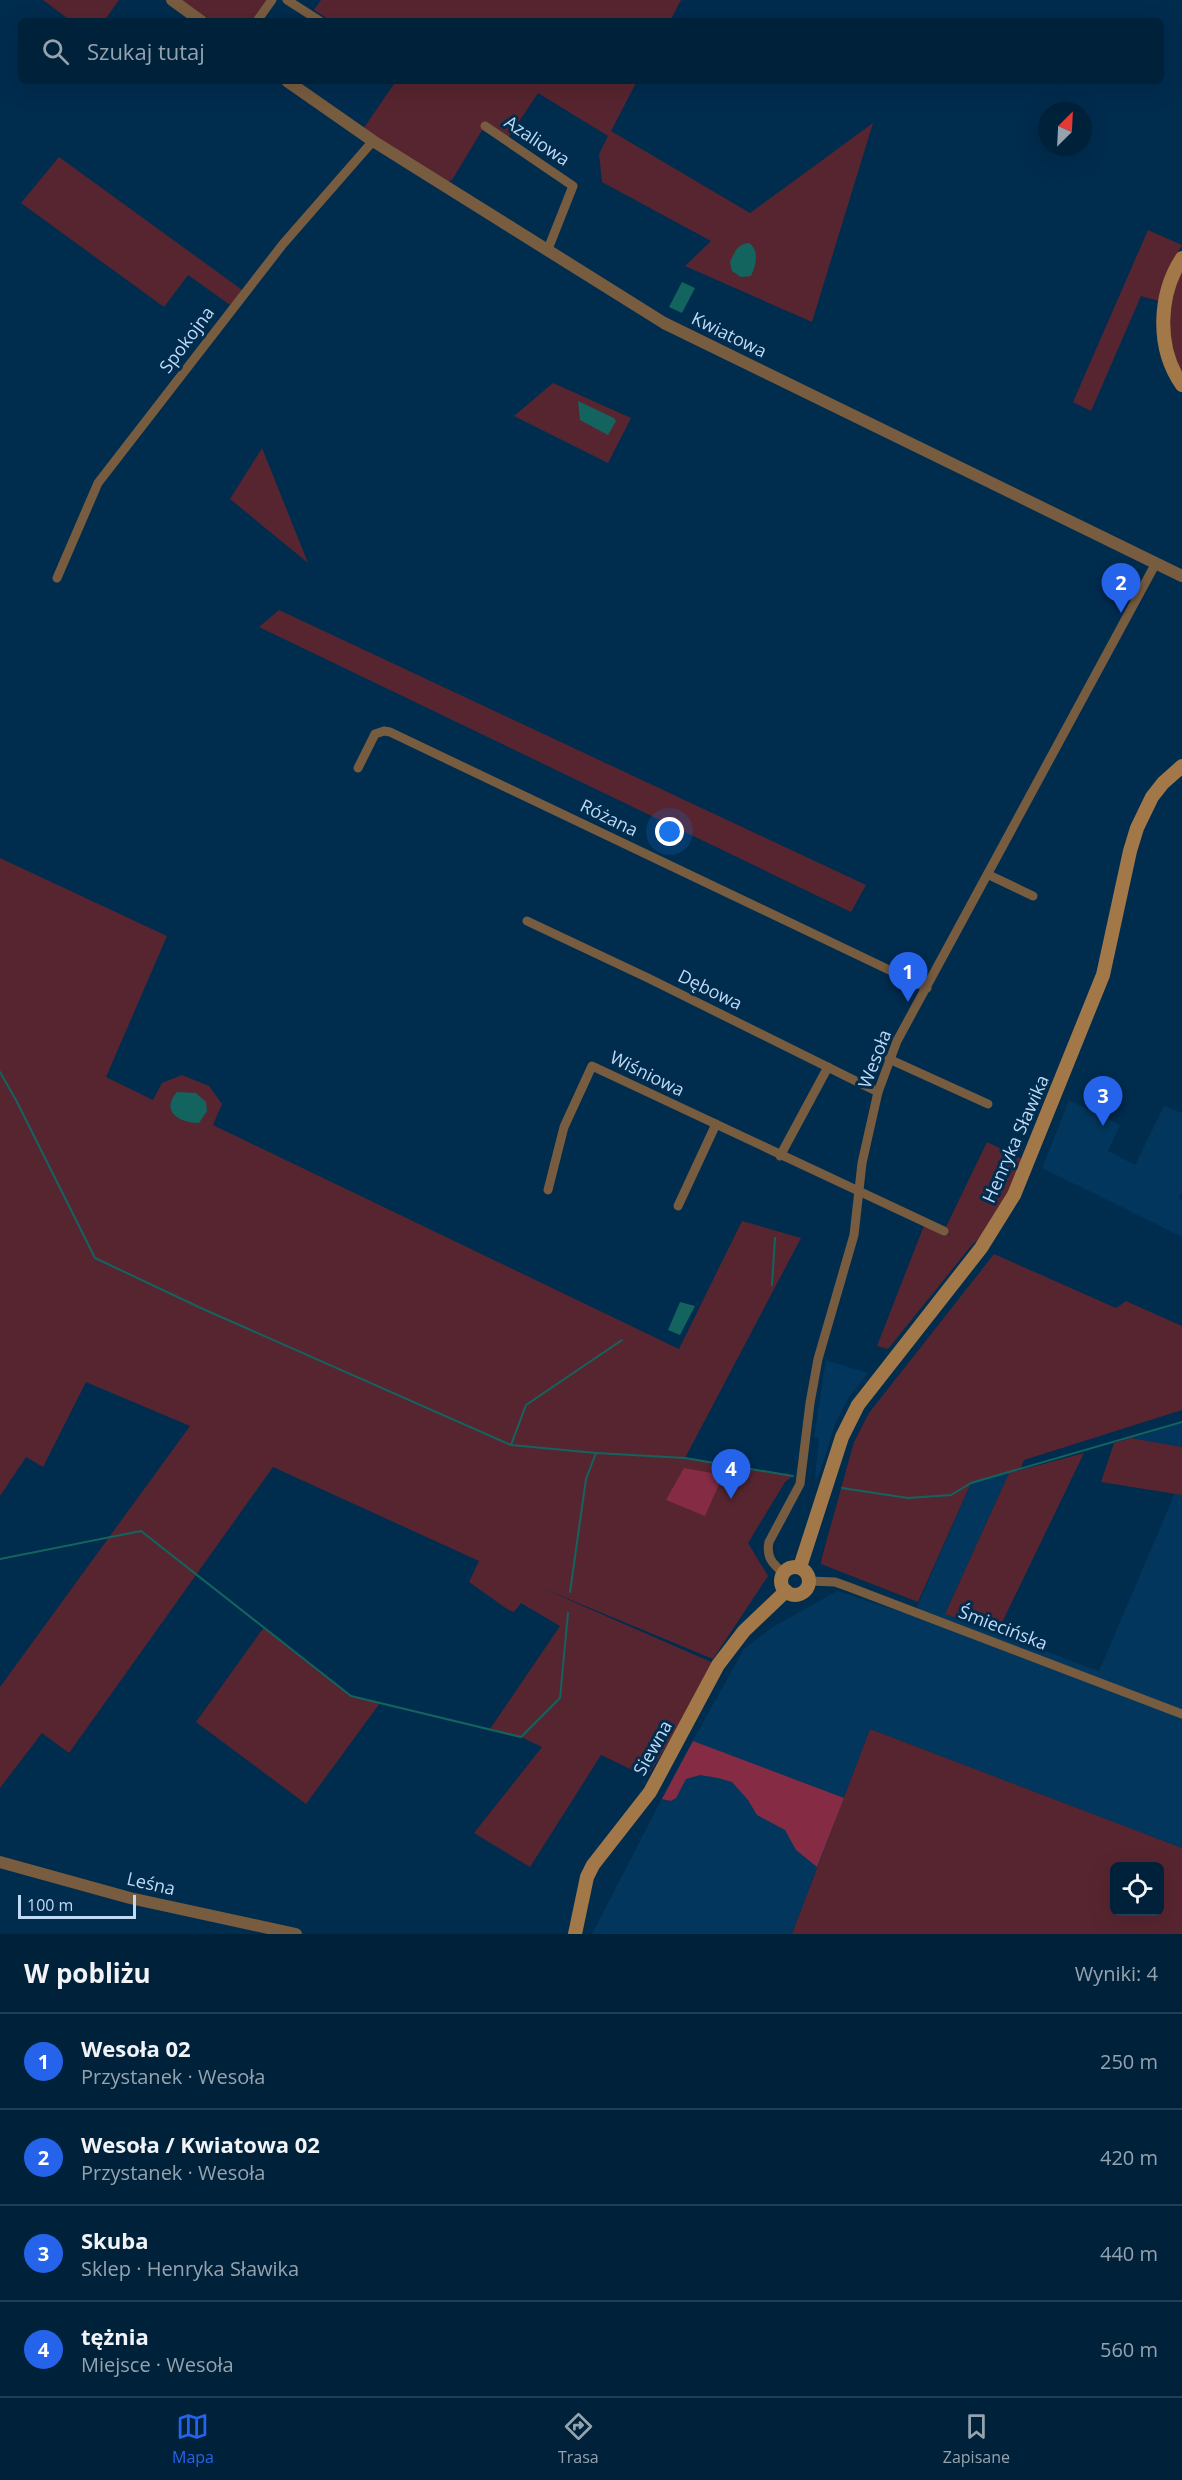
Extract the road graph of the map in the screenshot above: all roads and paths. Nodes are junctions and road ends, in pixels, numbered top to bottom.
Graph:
1 (172, 0) edge
2 (272, 0) edge
3 (288, 0) edge
4 (197, 18) edge
5 (260, 18) edge
6 (315, 18) edge
7 (291, 84) edge
8 (485, 126) dead end
9 (373, 141) junction
10 (549, 249) junction
11 (1182, 258) edge
12 (1182, 385) edge
13 (1156, 563) junction
14 (1182, 576) edge
15 (57, 578) dead end
16 (1182, 766) edge
17 (358, 768) dead end
18 (989, 875) junction
19 (1033, 896) dead end
20 (527, 921) dead end
21 (927, 988) junction
22 (889, 1059) junction
23 (828, 1066) junction
24 (878, 1092) junction
25 (988, 1104) dead end
26 (716, 1124) junction
27 (780, 1156) junction
28 (548, 1190) dead end
29 (860, 1193) junction
30 (678, 1206) dead end
31 (944, 1231) dead end
32 (800, 1567) junction
33 (783, 1573) junction
34 (810, 1581) junction
35 (786, 1591) junction
36 (1182, 1714) edge
37 (0, 1862) edge
38 (296, 1934) edge
39 (575, 1934) edge

1 - 4 street
2 - 5 street
3 - 6 street
7 - 9 street, Kwiatowa
8 - 10 street, Azaliowa
9 - 10 street, Kwiatowa
9 - 15 street, Spokojna
10 - 13 street, Kwiatowa
11 - 12 main road
13 - 14 street, Kwiatowa
13 - 18 street, Wesoła
16 - 32 main road, Henryka Sławika
17 - 21 street, Różana
18 - 19 street
18 - 21 street, Wesoła
20 - 23 street, Dębowa
21 - 22 street, Wesoła
22 - 24 street, Wesoła
22 - 25 street
23 - 24 street, Dębowa
23 - 27 street
24 - 29 street, Wesoła
26 - 27 street, Wiśniowa
26 - 28 street, Wiśniowa
26 - 30 street
27 - 29 street, Wiśniowa
29 - 31 street, Wiśniowa
29 - 33 street, Wesoła
32 - 33 main road
32 - 34 main road
33 - 35 main road
34 - 35 main road
34 - 36 street, Śmiecińska
35 - 39 main road, Siewna
37 - 38 street, Leśna

